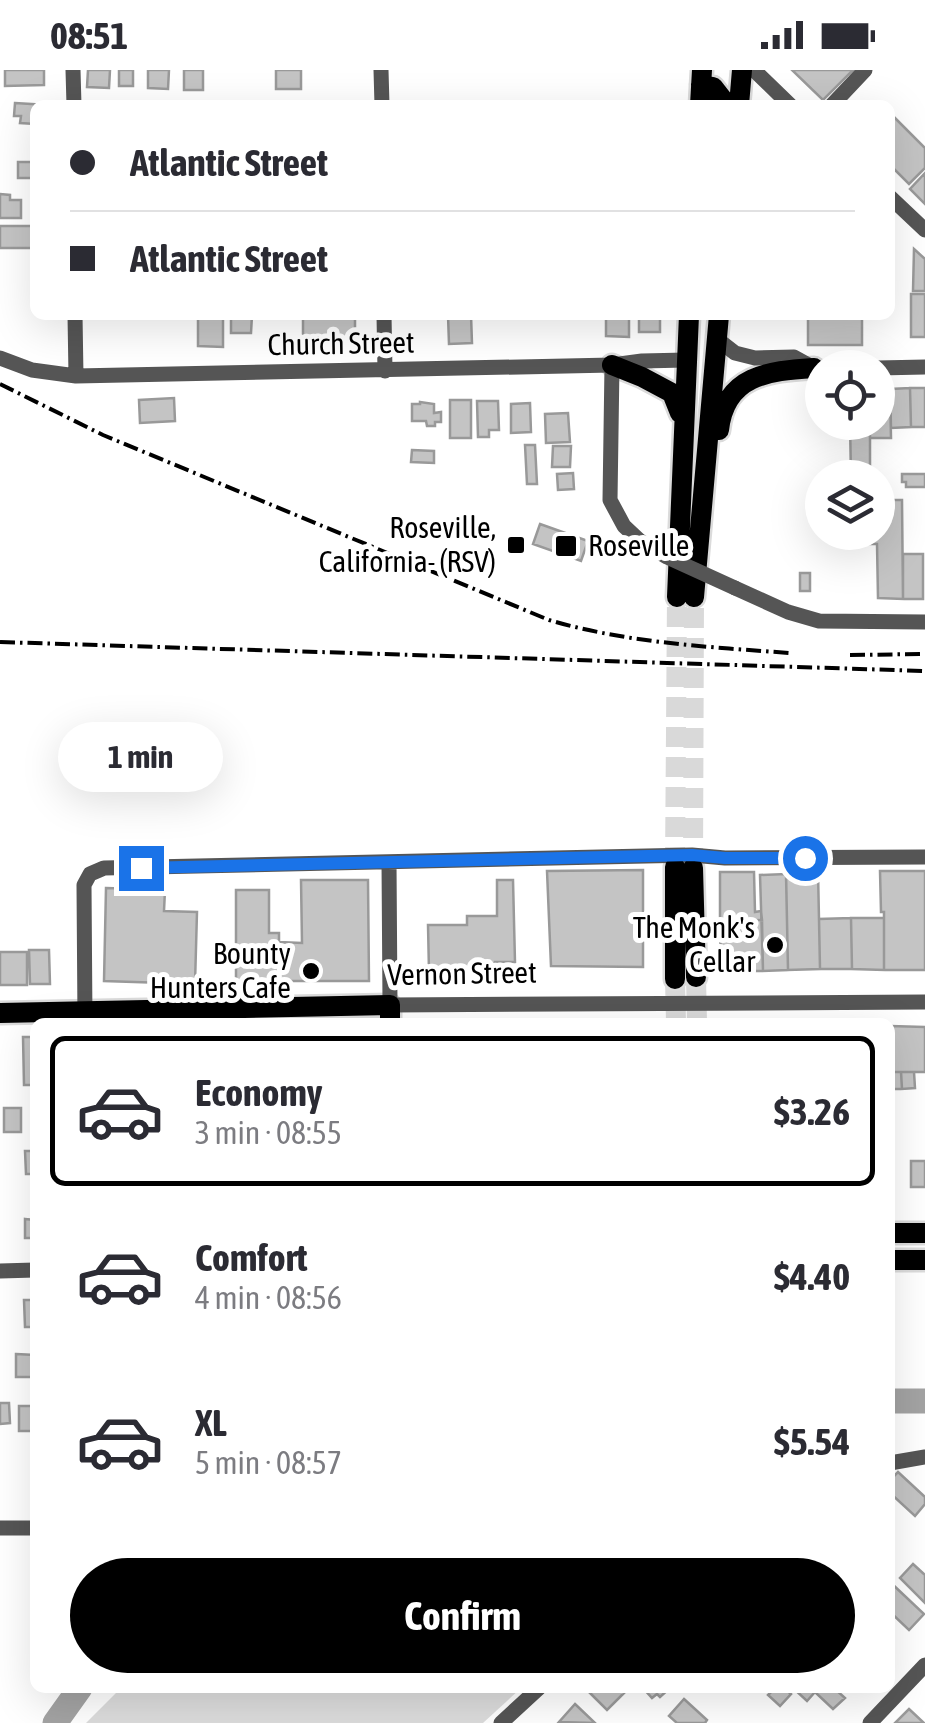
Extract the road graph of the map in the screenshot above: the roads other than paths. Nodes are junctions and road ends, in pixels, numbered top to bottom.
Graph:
1 (73, 70) edge
2 (381, 70) edge
3 (742, 70) edge
4 (754, 70) edge
5 (866, 70) edge
6 (701, 87) edge
7 (74, 100) edge
8 (382, 100) edge
9 (724, 100) edge
10 (739, 100) edge
11 (785, 100) edge
12 (837, 100) edge
13 (895, 203) edge
14 (925, 230) edge
15 (75, 320) edge
16 (384, 320) edge
17 (689, 320) edge
18 (719, 320) edge
19 (717, 338) junction
20 (0, 358) edge
21 (686, 360) junction
22 (805, 363) edge
23 (612, 365) junction
24 (925, 367) edge
25 (895, 368) edge
26 (385, 370) junction
27 (805, 370) edge
28 (76, 376) junction
29 (684, 421) junction
30 (701, 503) junction
31 (925, 622) edge
32 (925, 857) edge
33 (389, 862) junction
34 (684, 868) tunnel mouth
35 (686, 978) tunnel mouth
36 (925, 1002) edge
37 (0, 1013) edge
38 (390, 1014) edge
39 (85, 1017) edge
40 (895, 1233) edge
41 (925, 1233) edge
42 (895, 1260) edge
43 (925, 1260) edge
44 (30, 1270) edge
45 (0, 1271) edge
46 (925, 1457) edge
47 (895, 1462) edge
48 (0, 1528) edge
49 (30, 1528) edge
50 (925, 1664) edge
51 (534, 1693) edge
52 (501, 1723) edge
53 (870, 1723) edge

1 - 7 street
2 - 8 street
3 - 10 main road
4 - 11 street
5 - 12 street
6 - 9 main road
13 - 14 street
15 - 28 street
16 - 26 street
17 - 21 main road
18 - 19 main road
19 - 22 street
19 - 30 main road
20 - 28 street, Church Street
21 - 23 street, Church Street
21 - 29 main road
23 - 26 street, Church Street
23 - 29 main road
23 - 31 street, bridge
24 - 25 street
26 - 28 street, Church Street
27 - 30 main road
29 - 30 main road
32 - 33 street
33 - 38 street
33 - 39 street
34 - 35 main road
36 - 38 street, Vernon Street
37 - 39 main road, Vernon Street
38 - 39 main road, Vernon Street
40 - 41 main road
42 - 43 main road
44 - 45 street
46 - 47 street
48 - 49 street
50 - 53 street
51 - 52 street

